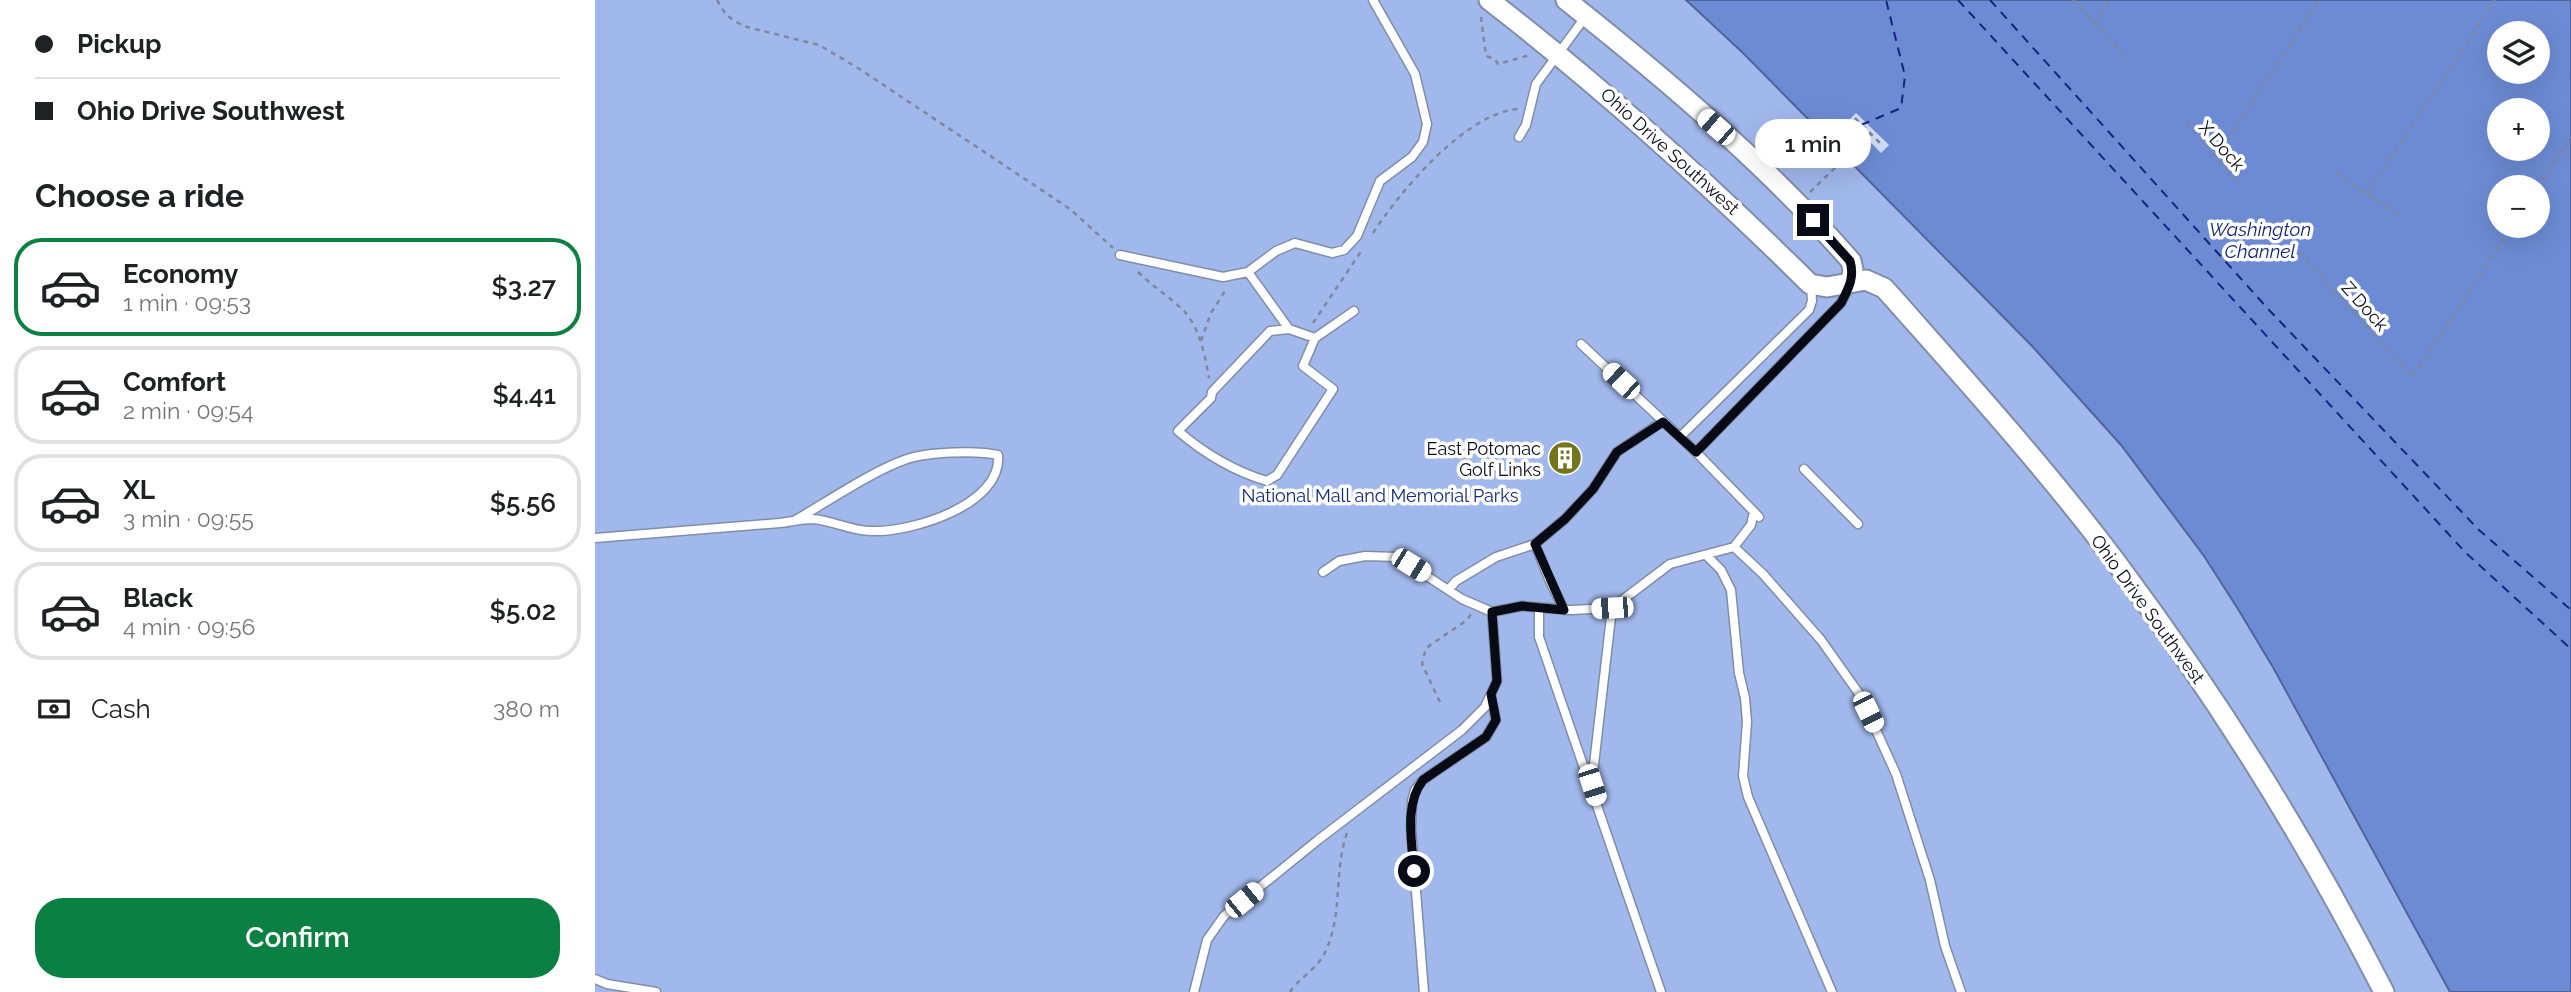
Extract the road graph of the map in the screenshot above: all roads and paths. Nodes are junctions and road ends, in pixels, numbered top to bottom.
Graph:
1 (717, 0) edge
2 (1373, 0) edge
3 (1566, 0) edge
4 (2073, 0) edge
5 (2110, 0) edge
6 (2319, 0) edge
7 (2495, 0) edge
8 (1485, 8) edge
9 (1586, 16) junction
10 (2095, 23) junction
11 (1557, 53) junction
12 (1536, 54) dead end
13 (2125, 55) dead end
14 (1529, 108) junction
15 (1855, 118) dead end
16 (2186, 123) dead end
17 (1870, 134) junction
18 (1520, 136) dead end
19 (2571, 137) edge
20 (1883, 146) dead end
21 (2216, 158) junction
22 (2335, 173) dead end
23 (2546, 175) edge
24 (2240, 185) dead end
25 (2367, 194) junction
26 (1797, 204) junction
27 (2397, 214) dead end
28 (2504, 238) edge
29 (2299, 252) dead end
30 (1120, 255) junction
31 (1248, 272) junction
32 (1237, 275) junction
33 (1851, 281) junction
34 (1811, 284) junction
35 (1354, 311) dead end
36 (1289, 328) junction
37 (1304, 334) junction
38 (1315, 338) junction
39 (1201, 341) junction
40 (1581, 344) dead end
41 (1212, 392) junction
42 (1663, 422) junction
43 (1680, 437) junction
44 (1696, 452) junction
45 (1804, 470) dead end
46 (794, 522) junction
47 (1857, 524) dead end
48 (595, 538) edge
49 (1535, 544) junction
50 (1734, 547) junction
51 (1706, 555) junction
52 (1323, 572) dead end
53 (1449, 589) junction
54 (1476, 605) junction
55 (1539, 607) junction
56 (1612, 608) junction
57 (1564, 610) junction
58 (1492, 612) junction
59 (1491, 694) junction
60 (1440, 702) dead end
61 (1592, 785) junction
62 (1354, 813) junction
63 (595, 979) edge
64 (656, 992) edge
65 (1194, 992) edge
66 (1290, 992) edge
67 (1425, 992) edge
68 (1661, 992) edge
69 (1832, 992) edge
70 (1961, 992) edge
71 (2384, 992) edge

1 - 30 path
2 - 31 lane
3 - 9 street
4 - 10 path
5 - 10 path
6 - 21 path
7 - 25 path
8 - 11 street, Ohio Drive Southwest
8 - 12 path
9 - 11 lane
9 - 26 street
10 - 13 path
11 - 14 lane
11 - 34 street, Ohio Drive Southwest
14 - 18 lane
14 - 37 path
15 - 17 path
16 - 21 path, X Dock
17 - 20 path
17 - 26 path
19 - 23 path
21 - 24 path, X Dock
22 - 25 path
25 - 27 path
26 - 33 street
28 - 29 path, Z Dock
30 - 32 lane
30 - 39 path
31 - 32 lane
31 - 36 lane
32 - 39 path
33 - 34 street, Ohio Drive Southwest
33 - 44 lane
33 - 71 street, Ohio Drive Southwest
34 - 43 lane
35 - 38 lane
36 - 37 lane
36 - 41 lane
37 - 38 lane
38 - 41 lane
39 - 41 path
40 - 42 lane
42 - 43 lane
42 - 49 lane
43 - 44 lane
44 - 50 lane
45 - 47 lane
46 - 46 lane
46 - 48 lane
49 - 53 lane
49 - 57 lane
50 - 51 lane
50 - 70 lane
51 - 56 lane
51 - 69 lane
52 - 53 lane
53 - 54 lane
54 - 58 lane
54 - 60 path
55 - 57 lane
55 - 58 lane
55 - 61 lane
56 - 57 lane
56 - 61 lane
58 - 59 lane
59 - 62 lane
59 - 67 lane
61 - 68 lane
62 - 65 lane
62 - 66 path
63 - 64 lane

